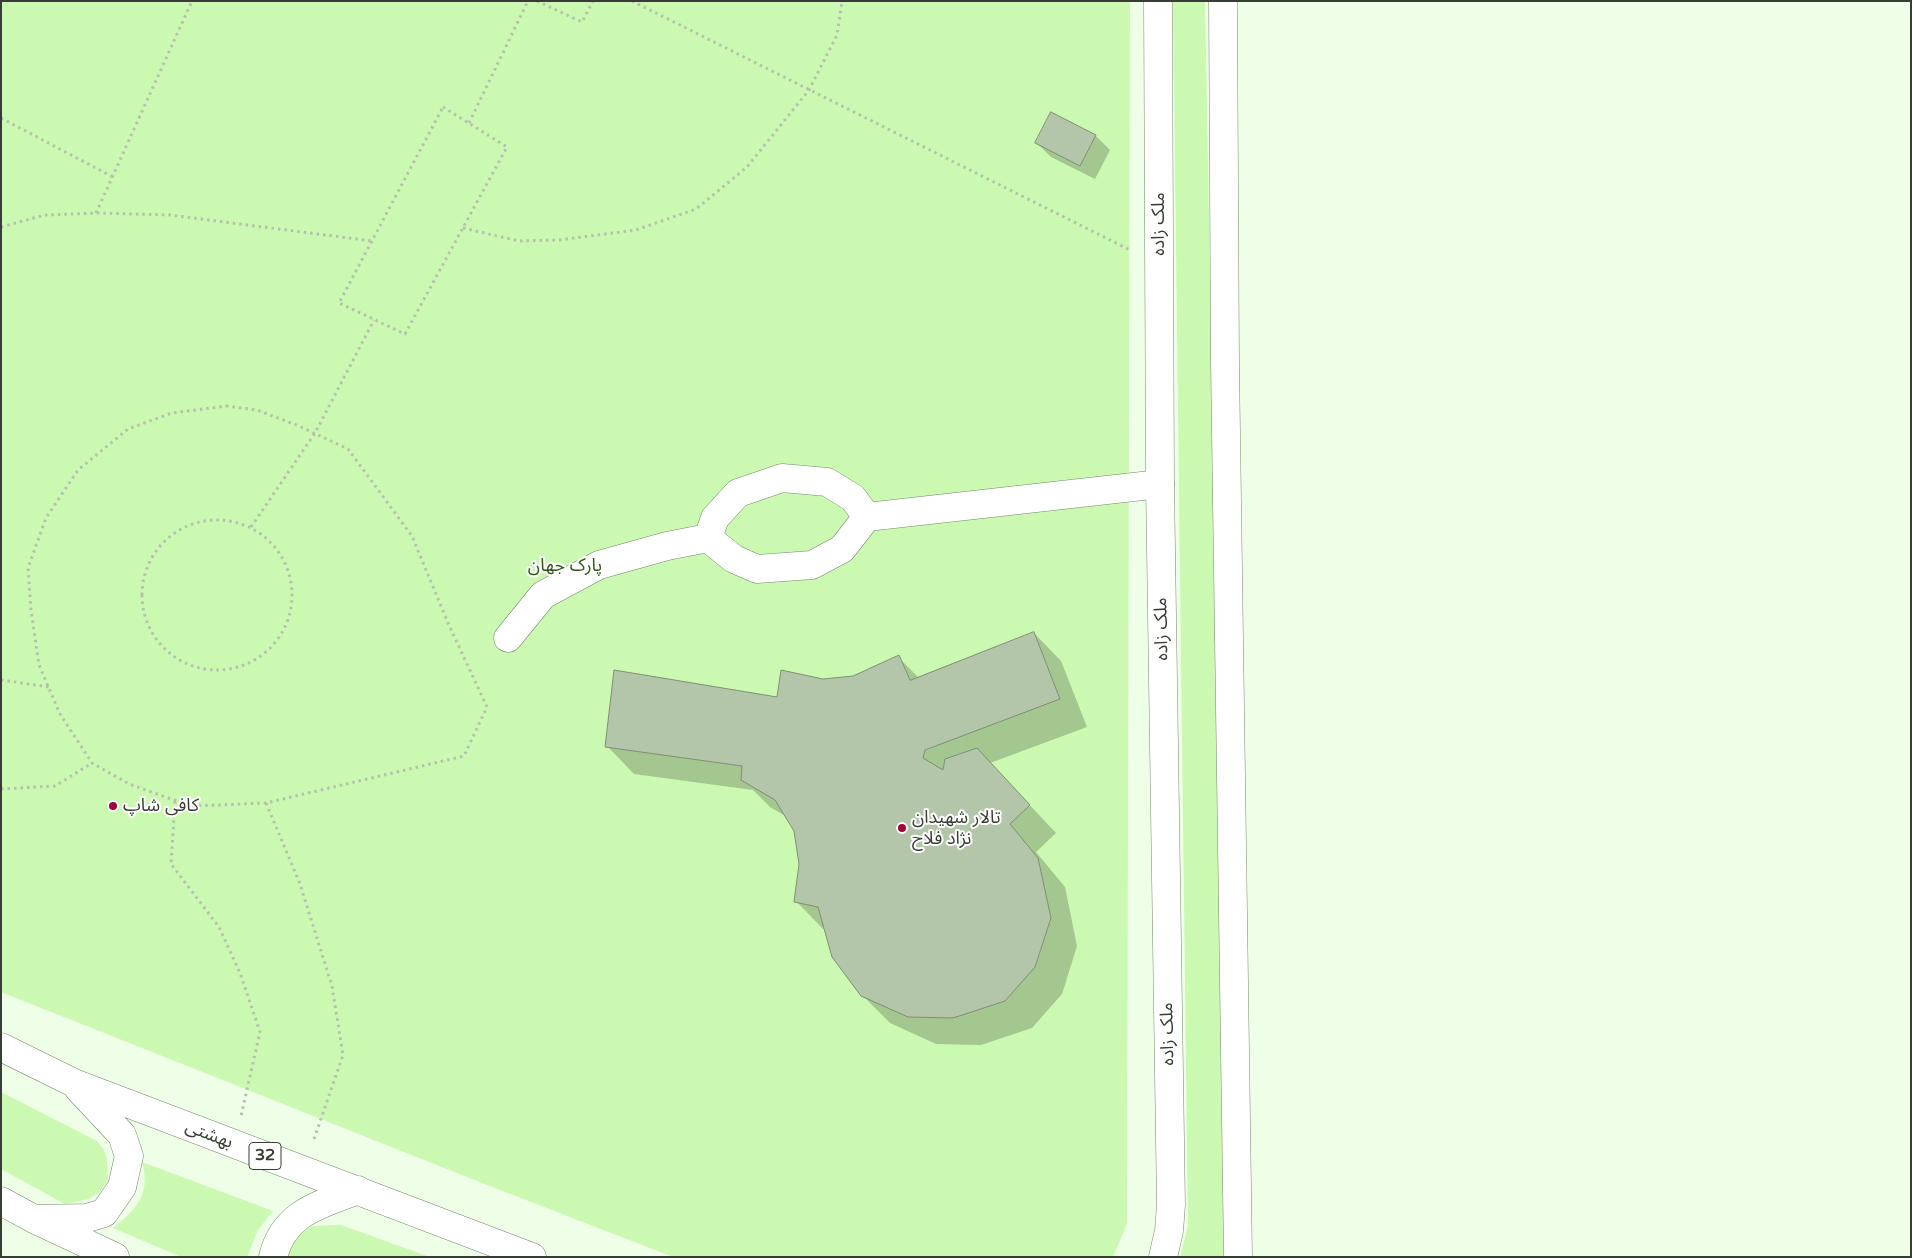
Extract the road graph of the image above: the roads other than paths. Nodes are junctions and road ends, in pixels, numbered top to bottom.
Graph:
1 (1158, 1) edge
2 (1223, 1) edge
3 (1160, 484) junction
4 (867, 517) junction
5 (708, 538) junction
6 (508, 638) dead end
7 (1, 1047) edge
8 (74, 1084) junction
9 (358, 1190) junction
10 (1, 1201) edge
11 (34, 1219) junction
12 (115, 1257) edge
13 (273, 1257) edge
14 (532, 1257) edge
15 (1163, 1257) edge
16 (1238, 1257) edge

1 - 3 main road, ملک زاده
2 - 16 main road
3 - 4 main road
3 - 15 main road, ملک زاده
4 - 5 main road
4 - 5 main road
5 - 6 main road
7 - 8 main road, بهشتى / 32
8 - 9 main road, بهشتى / 32
8 - 11 main road
9 - 13 main road
9 - 14 main road, بهشتى / 32
10 - 11 main road
11 - 12 main road

